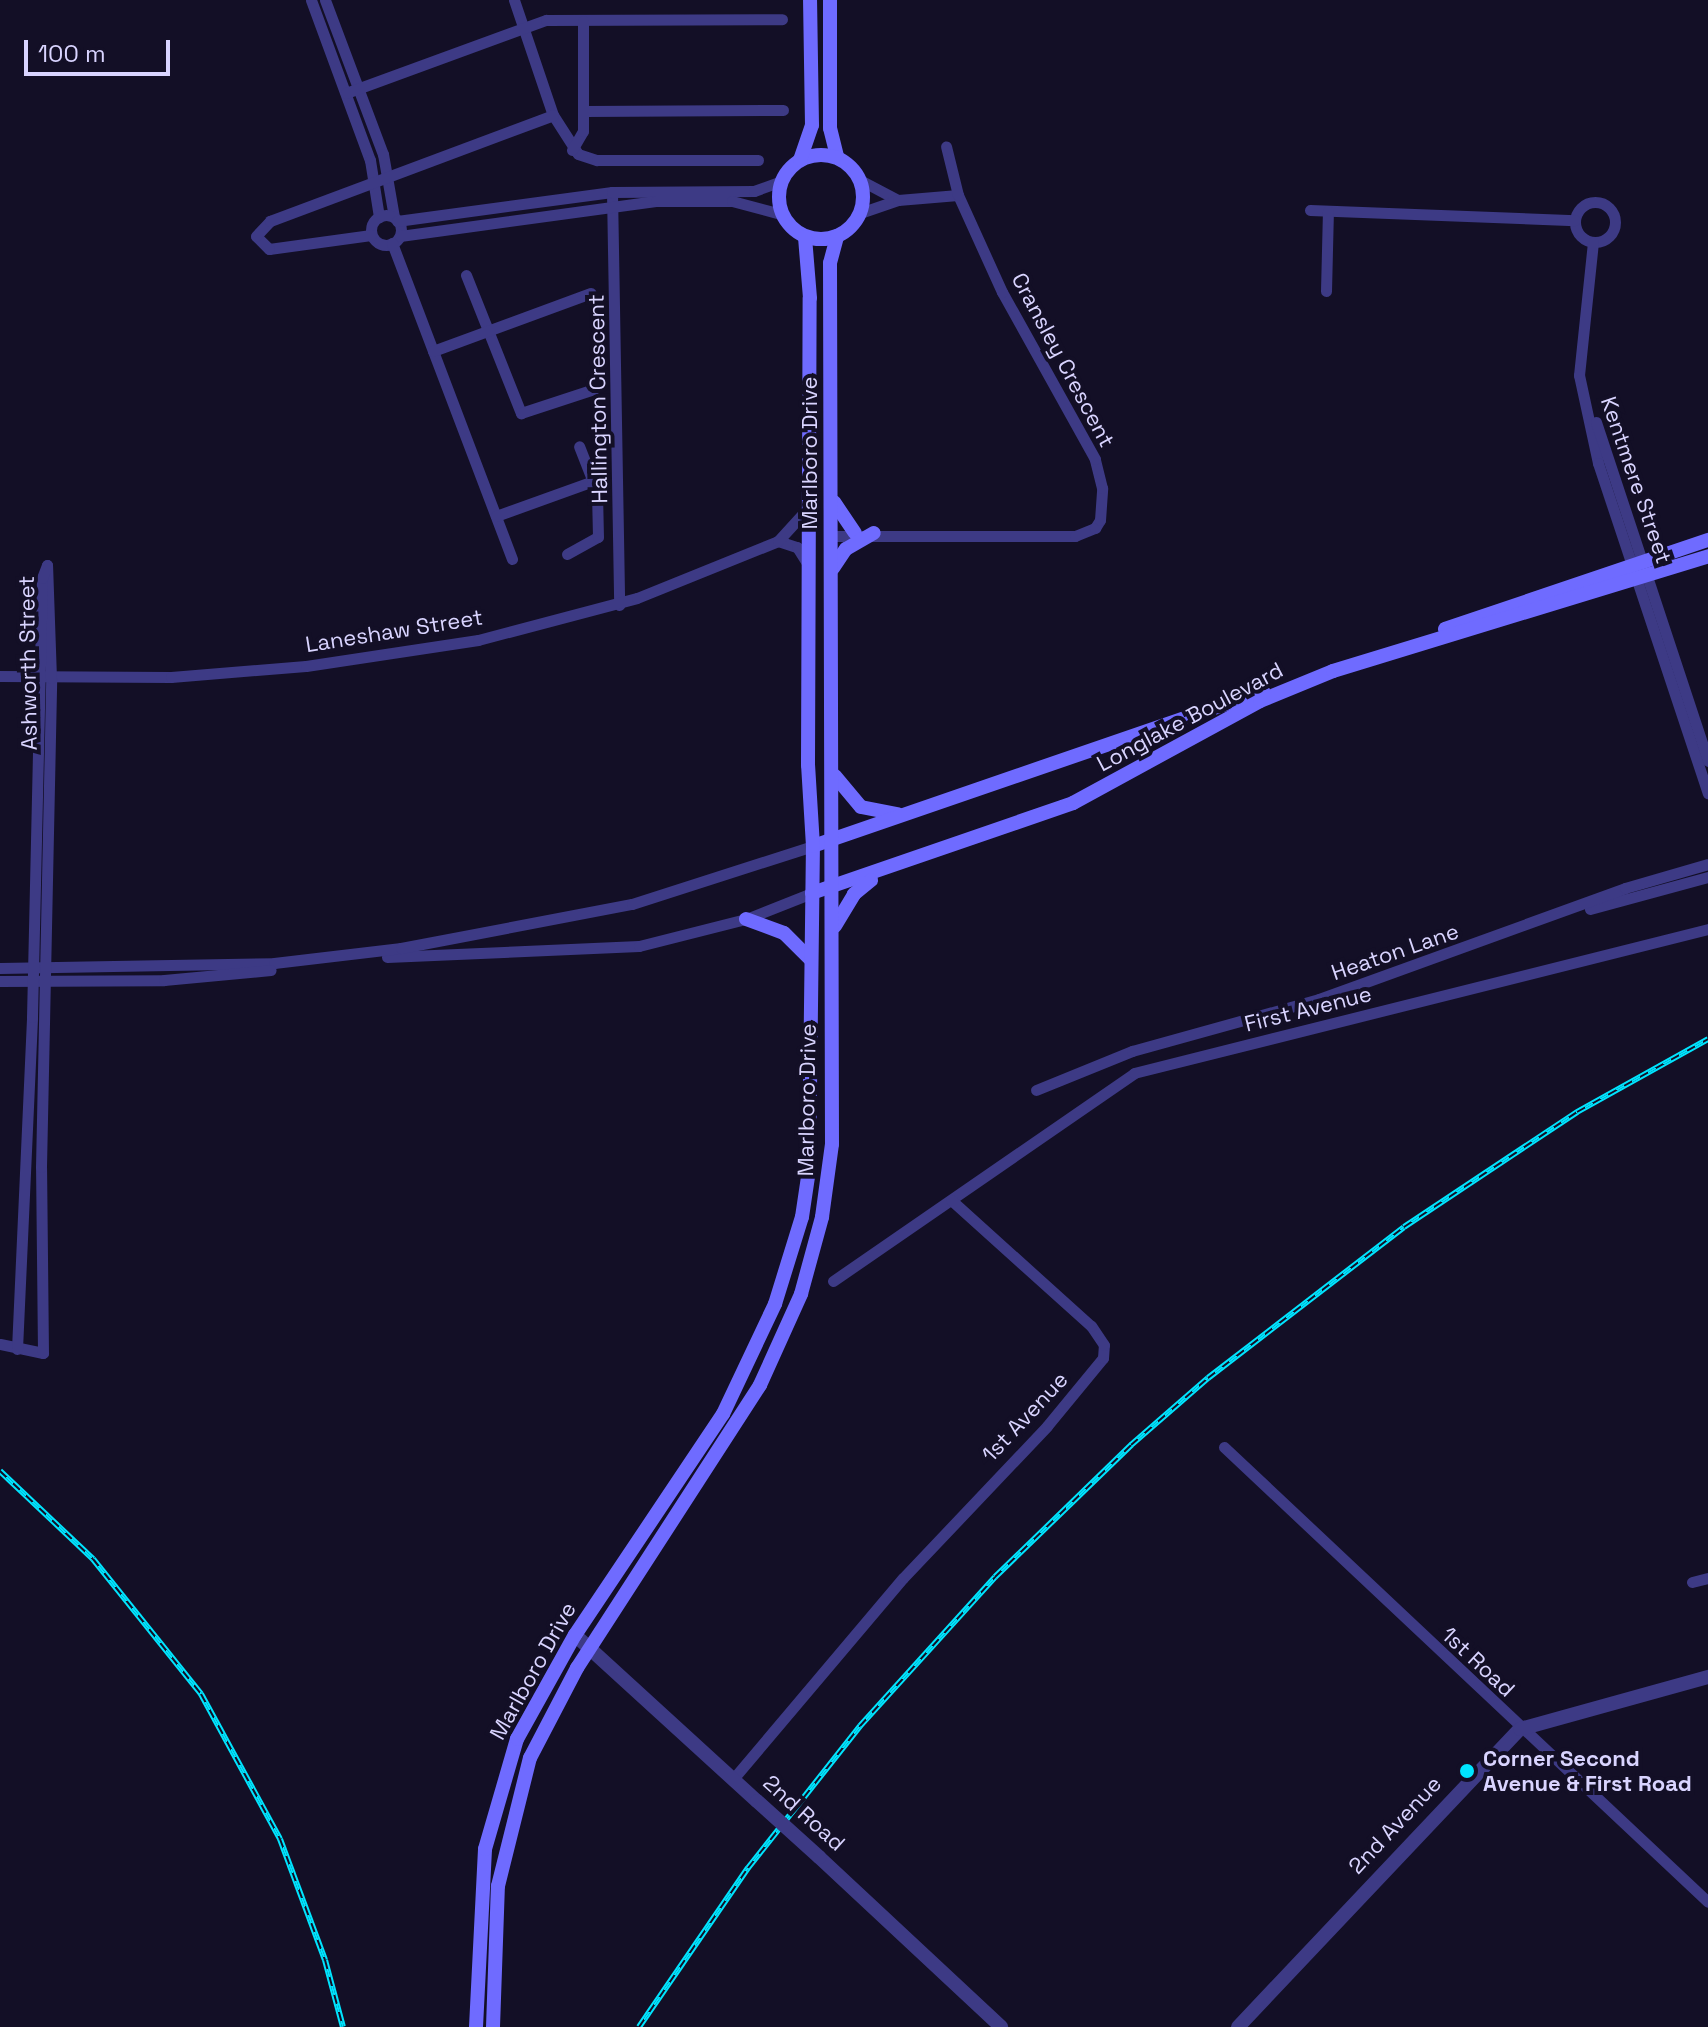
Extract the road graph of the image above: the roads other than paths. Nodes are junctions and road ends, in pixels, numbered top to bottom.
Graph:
1 (514, 0) edge
2 (810, 0) edge
3 (830, 0) edge
4 (327, 1) edge
5 (312, 3) edge
6 (782, 19) dead end
7 (583, 21) junction
8 (526, 28) junction
9 (359, 89) junction
10 (346, 93) junction
11 (783, 110) dead end
12 (584, 111) junction
13 (553, 115) junction
14 (946, 146) dead end
15 (572, 150) junction
16 (837, 157) junction
17 (758, 160) dead end
18 (800, 160) junction
19 (390, 177) junction
20 (860, 180) junction
21 (376, 181) junction
22 (781, 181) junction
23 (612, 192) junction
24 (958, 195) junction
25 (898, 200) junction
26 (613, 206) junction
27 (1310, 210) dead end
28 (1328, 211) junction
29 (860, 213) junction
30 (781, 214) junction
31 (379, 217) junction
32 (396, 219) junction
33 (1575, 220) junction
34 (371, 235) junction
35 (837, 236) junction
36 (805, 237) junction
37 (396, 240) junction
38 (1593, 242) junction
39 (466, 275) dead end
40 (1326, 291) dead end
41 (591, 293) dead end
42 (488, 331) junction
43 (433, 351) junction
44 (594, 389) dead end
45 (579, 446) dead end
46 (593, 481) junction
47 (832, 498) junction
48 (810, 504) junction
49 (496, 516) junction
50 (855, 533) junction
51 (874, 533) junction
52 (833, 536) junction
53 (1708, 540) edge
54 (778, 541) junction
55 (567, 554) dead end
56 (1708, 556) edge
57 (512, 559) dead end
58 (811, 569) junction
59 (833, 569) junction
60 (1641, 570) junction
61 (619, 605) junction
62 (0, 676) edge
63 (44, 678) junction
64 (1259, 697) junction
65 (1708, 761) edge
66 (834, 776) junction
67 (1708, 793) edge
68 (914, 812) junction
69 (834, 839) junction
70 (813, 846) junction
71 (1708, 864) edge
72 (884, 870) junction
73 (1708, 877) edge
74 (835, 887) junction
75 (812, 893) junction
76 (746, 919) junction
77 (1540, 923) junction
78 (1708, 929) edge
79 (833, 931) junction
80 (369, 954) junction
81 (810, 959) junction
82 (0, 968) edge
83 (46, 968) junction
84 (33, 969) junction
85 (0, 981) edge
86 (32, 984) junction
87 (47, 984) junction
88 (1036, 1090) dead end
89 (951, 1200) junction
90 (833, 1281) dead end
91 (0, 1344) edge
92 (17, 1349) junction
93 (1224, 1447) dead end
94 (1708, 1578) edge
95 (1692, 1582) dead end
96 (575, 1635) junction
97 (590, 1649) junction
98 (1708, 1677) edge
99 (1520, 1729) junction
100 (733, 1779) junction
101 (1708, 1902) edge
102 (476, 2027) edge
103 (493, 2027) edge
104 (1001, 2027) edge
105 (1238, 2027) edge

1 - 8 street
2 - 18 main road
3 - 16 main road
4 - 5 street
4 - 9 street
5 - 10 street
6 - 7 street
7 - 8 street
7 - 12 street
8 - 9 street
8 - 13 street
9 - 10 street
9 - 19 street
10 - 21 street
11 - 12 street
12 - 15 street
13 - 15 street
13 - 19 street
14 - 24 street, Cransley Crescent
15 - 17 street
16 - 18 main road
16 - 20 main road
18 - 22 main road
19 - 21 street
19 - 32 street
20 - 25 street
20 - 29 main road
21 - 31 street
21 - 34 street
22 - 23 street
22 - 30 main road
23 - 26 street, Hallington Crescent
23 - 32 street
24 - 25 street
24 - 51 street, Cransley Crescent
25 - 29 street
26 - 30 street
26 - 37 street
26 - 61 street, Hallington Crescent
27 - 28 street
28 - 33 street
28 - 40 street
29 - 35 main road
30 - 36 main road
31 - 32 street
31 - 34 street
32 - 37 street
33 - 38 street
33 - 38 street
34 - 37 street
35 - 36 main road
35 - 47 main road, Marlboro Drive
36 - 48 main road, Marlboro Drive
37 - 43 street
38 - 60 street, Kentmere Street
39 - 42 street
41 - 42 street
42 - 43 street
42 - 44 street
43 - 49 street
45 - 46 street
46 - 49 street
46 - 55 street
47 - 50 main road
47 - 52 main road, Marlboro Drive
48 - 54 street, Laneshaw Street
48 - 58 main road, Marlboro Drive
49 - 57 street
50 - 51 street, Cransley Crescent
50 - 52 street, Cransley Crescent
51 - 59 main road
52 - 58 main road
52 - 59 main road, Marlboro Drive
53 - 60 main road, Longlake Boulevard
54 - 58 street
54 - 61 street, Laneshaw Street
56 - 60 main road, Longlake Boulevard
58 - 70 main road, Marlboro Drive
59 - 66 main road, Marlboro Drive
60 - 64 main road, Longlake Boulevard
60 - 65 street, Kentmere Street
60 - 67 street, Kentmere Street
61 - 63 street, Laneshaw Street
62 - 63 street, Laneshaw Street
63 - 63 street, Ashworth Street
63 - 83 street, Ashworth Street
63 - 84 street, Ashworth Street
64 - 68 main road, Longlake Boulevard
64 - 72 main road, Longlake Boulevard
66 - 68 main road
66 - 69 main road, Marlboro Drive
68 - 69 main road, Longlake Boulevard
69 - 70 main road, Longlake Boulevard
69 - 74 main road, Marlboro Drive
70 - 75 main road, Marlboro Drive
70 - 80 street
71 - 77 street, Heaton Lane
72 - 74 main road, Longlake Boulevard
72 - 79 main road
73 - 77 street, Heaton Lane
74 - 75 main road, Longlake Boulevard
74 - 79 main road, Marlboro Drive
75 - 76 street
75 - 81 main road, Marlboro Drive
76 - 80 street
76 - 81 main road
77 - 88 street, Heaton Lane
78 - 89 street, First Avenue
79 - 97 main road, Marlboro Drive
80 - 83 street
80 - 87 street
81 - 96 main road, Marlboro Drive
82 - 84 street
83 - 84 street
83 - 87 street, Ashworth Street
84 - 86 street, Ashworth Street
85 - 86 street
86 - 87 street
86 - 92 street, Ashworth Street
87 - 92 street, Ashworth Street
89 - 90 street
89 - 100 street, 1st Avenue
91 - 92 street
93 - 99 street, 1st Road
94 - 95 street
96 - 97 street, 2nd Road
96 - 102 main road, Marlboro Drive
97 - 100 street, 2nd Road
97 - 103 main road, Marlboro Drive
98 - 99 street
99 - 101 street, 1st Road
99 - 105 street, 2nd Avenue
100 - 104 street, 2nd Road, bridge

